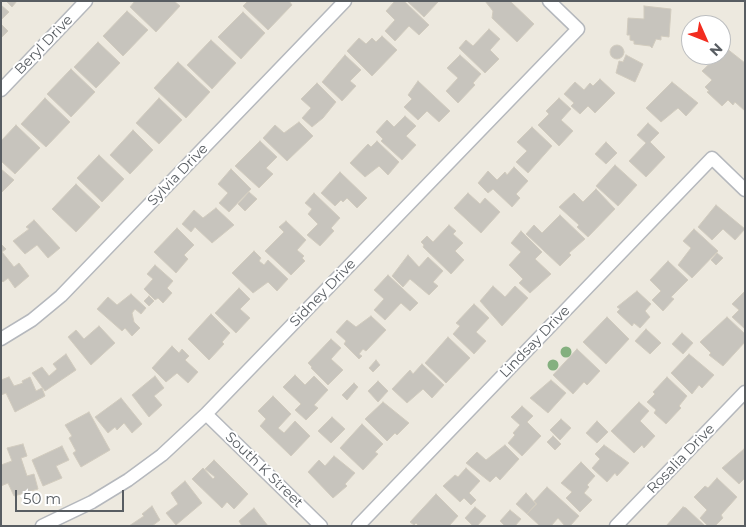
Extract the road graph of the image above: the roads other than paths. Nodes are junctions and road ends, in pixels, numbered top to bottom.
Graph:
1 (86, 1) edge
2 (345, 1) edge
3 (549, 1) edge
4 (1, 90) edge
5 (745, 190) edge
6 (1, 339) edge
7 (745, 392) edge
8 (206, 414) junction
9 (42, 526) edge
10 (322, 526) edge
11 (358, 526) edge
12 (616, 526) edge

1 - 4 street, Beryl Drive
2 - 6 street, Sylvia Drive
3 - 8 street, Sidney Drive
5 - 11 street, Lindsay Drive
7 - 12 street, Rosalia Drive
8 - 9 street, Sidney Drive
8 - 10 street, South K Street

